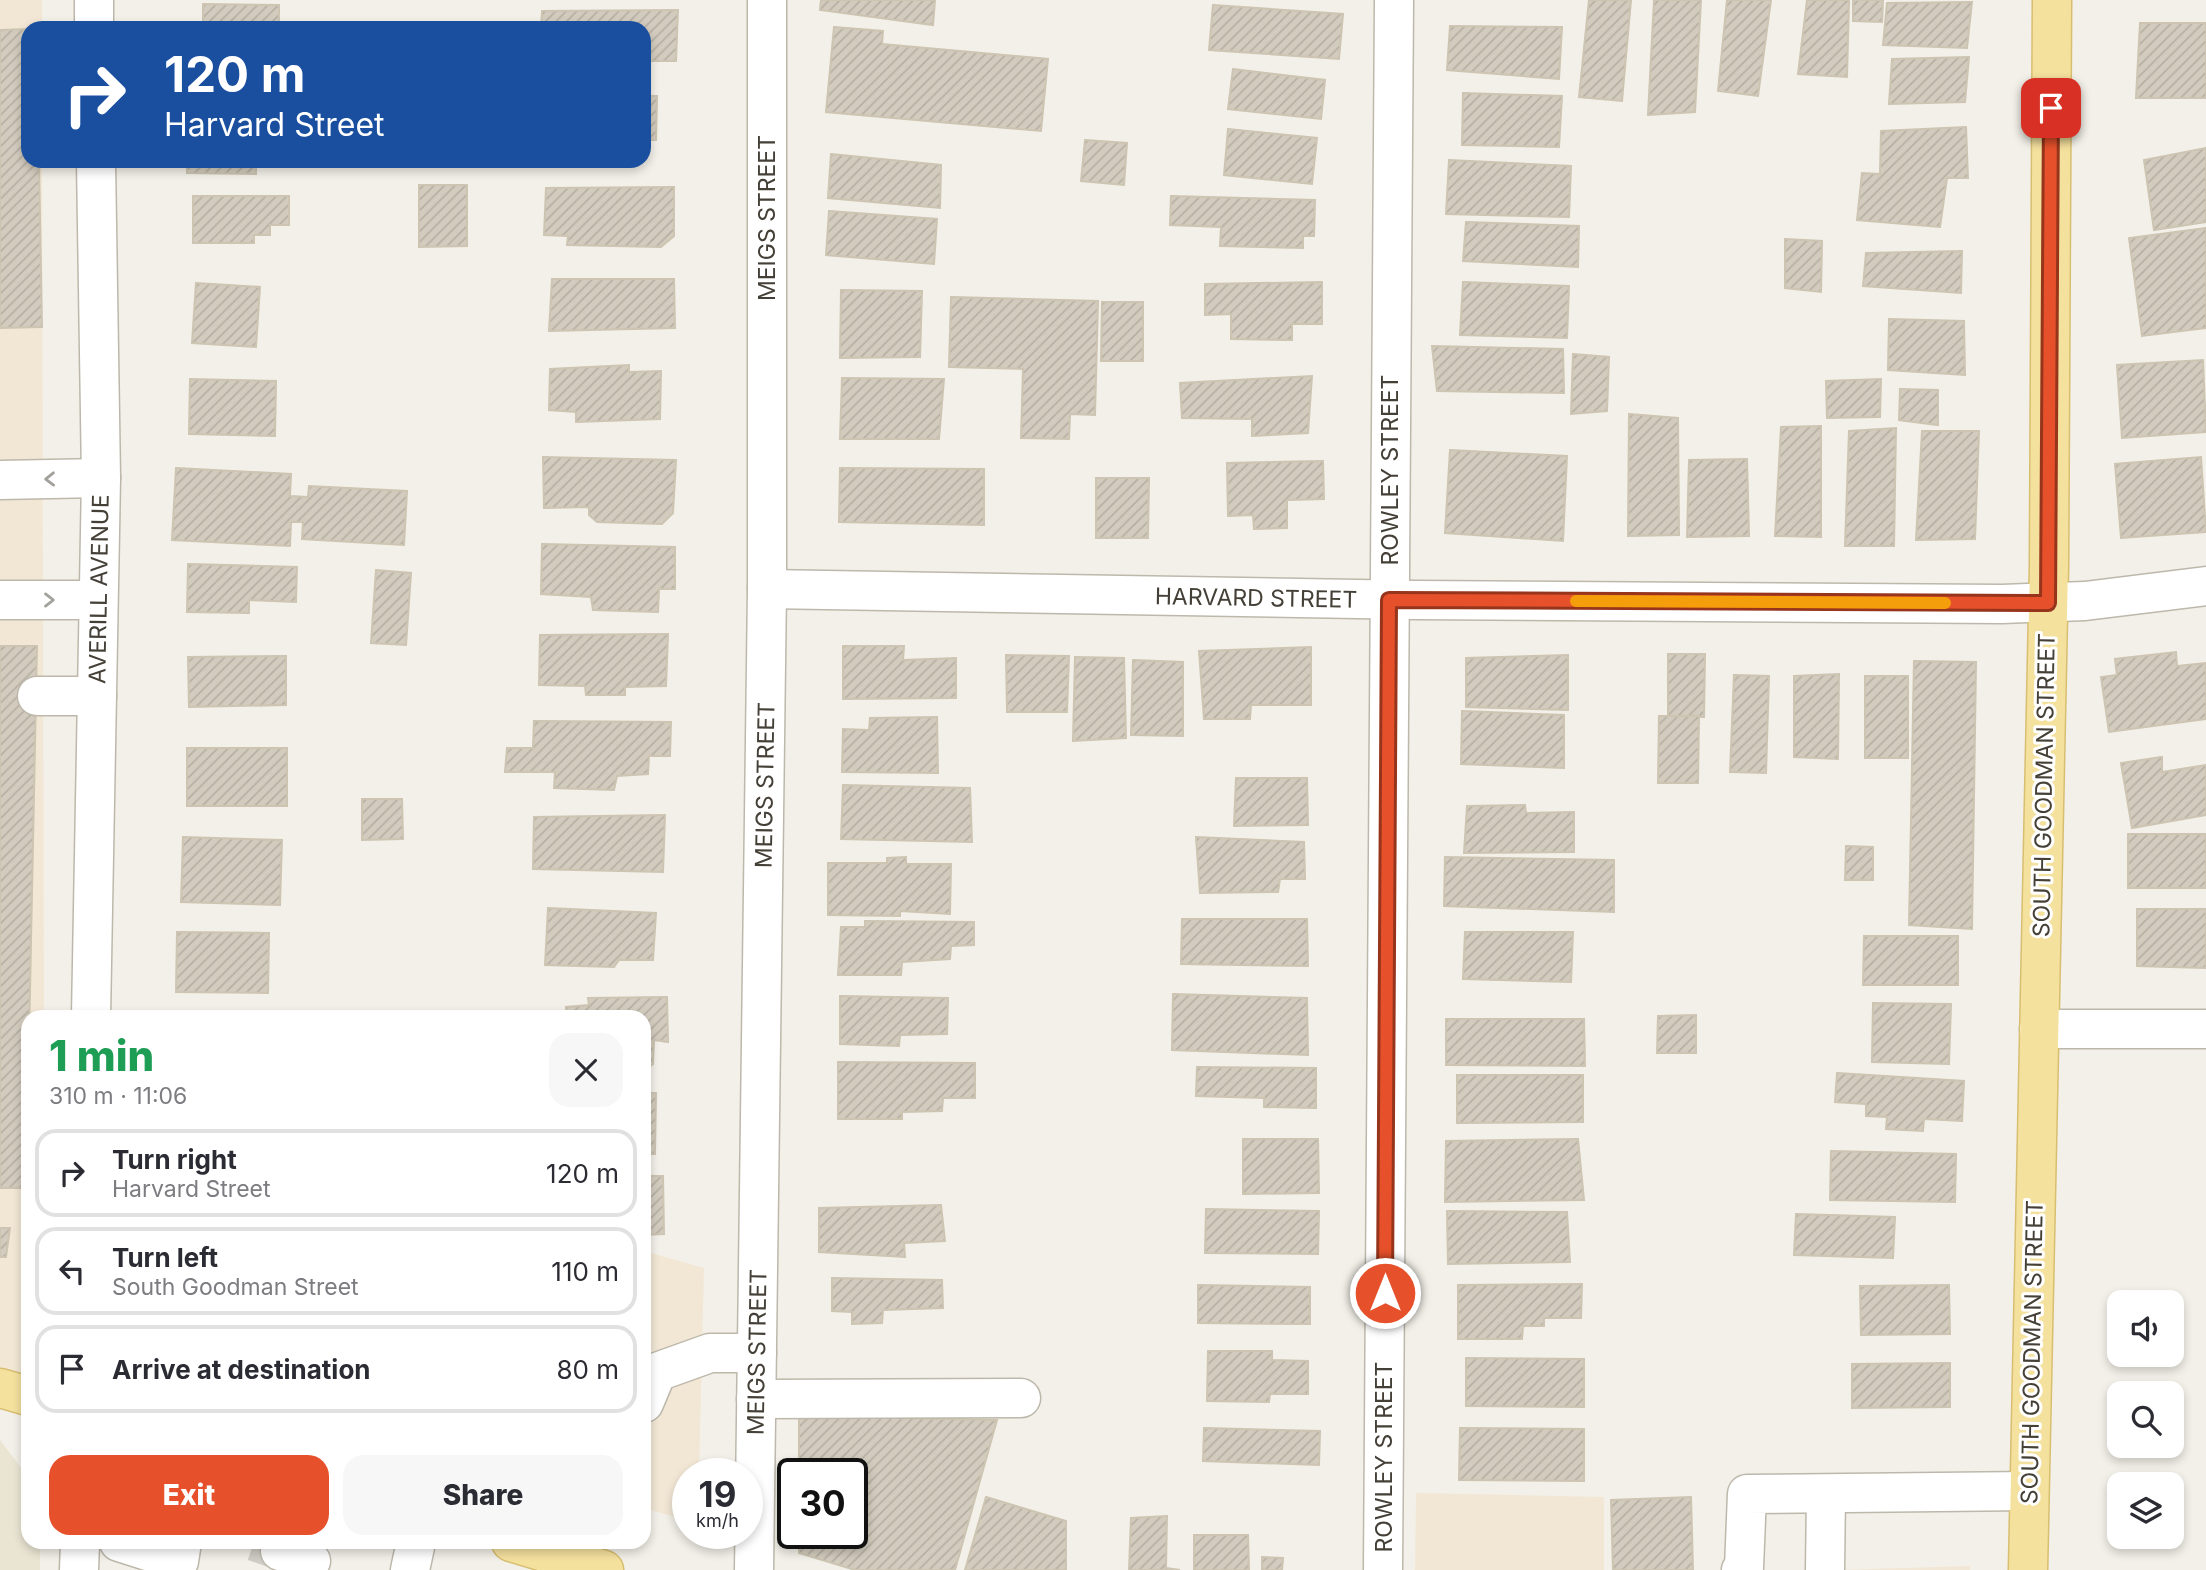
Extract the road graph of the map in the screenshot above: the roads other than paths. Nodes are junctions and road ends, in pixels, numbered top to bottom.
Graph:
1 (94, 0) edge
2 (767, 0) edge
3 (1394, 0) edge
4 (2052, 0) edge
5 (94, 21) edge
6 (96, 168) edge
7 (101, 478) junction
8 (0, 480) edge
9 (2206, 586) edge
10 (767, 589) junction
11 (0, 600) edge
12 (98, 600) junction
13 (1389, 600) junction
14 (2048, 603) junction
15 (37, 696) dead end
16 (97, 696) junction
17 (91, 1010) edge
18 (2039, 1029) junction
19 (2206, 1029) edge
20 (757, 1353) junction
21 (651, 1386) edge
22 (0, 1388) edge
23 (21, 1394) edge
24 (1021, 1398) dead end
25 (756, 1399) junction
26 (2029, 1491) junction
27 (1826, 1495) junction
28 (80, 1549) edge
29 (414, 1549) edge
30 (548, 1549) edge
31 (596, 1559) edge
32 (79, 1570) edge
33 (410, 1570) edge
34 (754, 1570) edge
35 (1383, 1570) edge
36 (1741, 1570) edge
37 (1825, 1570) edge
38 (2028, 1570) edge

1 - 5 street
2 - 10 street, MEIGS STREET
3 - 13 street, ROWLEY STREET
4 - 14 main road, SOUTH GOODMAN STREET
6 - 7 street, AVERILL AVENUE
7 -> 8 street
7 - 12 street, AVERILL AVENUE
9 - 14 street, HARVARD STREET
10 - 13 street, HARVARD STREET
10 - 20 street, MEIGS STREET
11 -> 12 street
12 - 16 street, AVERILL AVENUE
13 - 14 street, HARVARD STREET
13 - 35 street, ROWLEY STREET
14 - 18 main road, SOUTH GOODMAN STREET
15 - 16 street
16 - 17 street, AVERILL AVENUE
18 - 19 street
18 - 26 main road, SOUTH GOODMAN STREET
20 - 21 street
20 - 25 street, MEIGS STREET
22 - 23 main road
24 - 25 street
25 - 34 street, MEIGS STREET
26 - 27 street
26 - 38 main road, SOUTH GOODMAN STREET
27 - 36 street
27 - 37 street
28 - 32 street
29 - 33 street
30 - 31 main road

